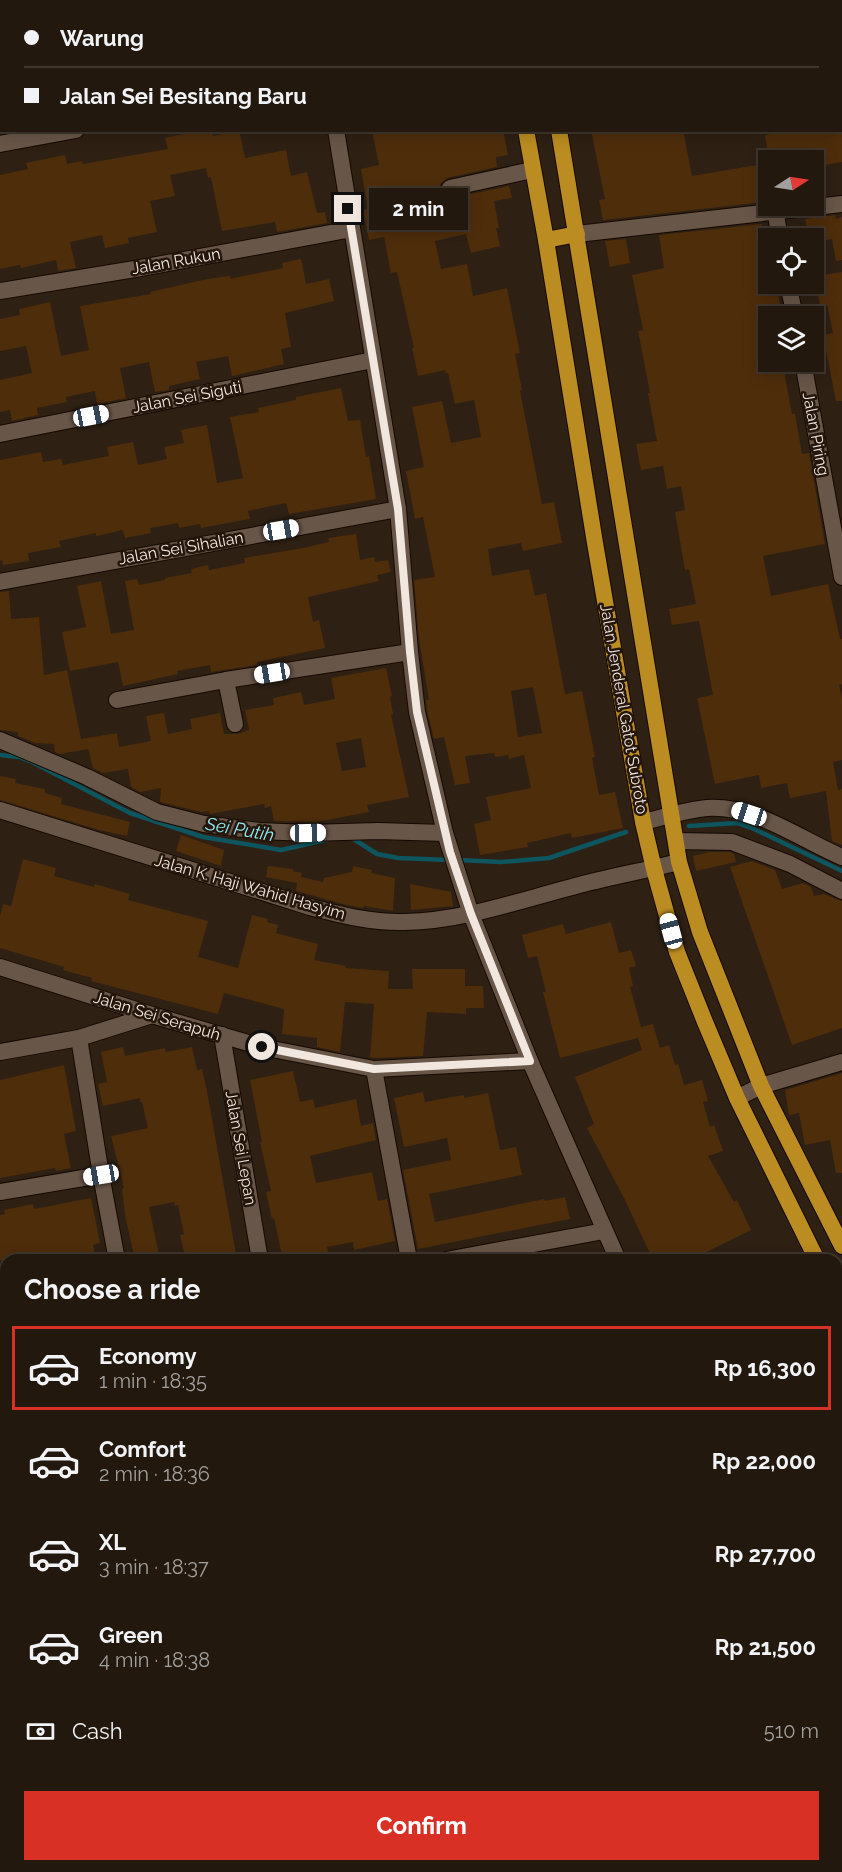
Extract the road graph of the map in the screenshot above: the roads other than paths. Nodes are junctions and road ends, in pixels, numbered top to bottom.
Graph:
1 (65, 132) edge
2 (336, 132) edge
3 (526, 132) edge
4 (559, 132) edge
5 (0, 144) edge
6 (532, 170) junction
7 (450, 188) dead end
8 (842, 204) edge
9 (824, 206) edge
10 (758, 212) edge
11 (352, 229) junction
12 (578, 234) junction
13 (546, 240) junction
14 (0, 291) edge
15 (373, 360) junction
16 (805, 372) edge
17 (0, 434) edge
18 (398, 509) junction
19 (842, 577) edge
20 (0, 582) edge
21 (410, 652) junction
22 (226, 680) junction
23 (117, 700) dead end
24 (235, 724) dead end
25 (0, 740) edge
26 (0, 810) edge
27 (671, 815) junction
28 (643, 822) junction
29 (445, 833) junction
30 (676, 841) junction
31 (842, 856) edge
32 (679, 862) junction
33 (654, 869) junction
34 (842, 891) edge
35 (471, 914) junction
36 (0, 967) edge
37 (152, 1015) junction
38 (222, 1035) junction
39 (79, 1038) junction
40 (0, 1052) edge
41 (530, 1061) junction
42 (842, 1062) edge
43 (374, 1069) junction
44 (761, 1086) junction
45 (737, 1098) junction
46 (101, 1175) junction
47 (0, 1192) edge
48 (604, 1231) junction
49 (842, 1246) edge
50 (116, 1254) edge
51 (259, 1254) edge
52 (408, 1254) edge
53 (479, 1254) edge
54 (615, 1254) edge
55 (814, 1254) edge

1 - 5 street
2 - 11 street
3 - 6 main road, Jalan Jenderal Gatot Subroto
4 - 12 main road, Jalan Jenderal Gatot Subroto
6 - 7 street
6 - 13 main road, Jalan Jenderal Gatot Subroto
8 - 9 street
10 - 12 street
11 - 14 street, Jalan Rukun
11 - 15 street
12 - 13 main road
12 - 27 main road, Jalan Jenderal Gatot Subroto
13 - 28 main road, Jalan Jenderal Gatot Subroto
15 - 17 street, Jalan Sei Siguti
15 - 18 street
16 - 19 street, Jalan Piring
18 - 20 street, Jalan Sei Sihalian
18 - 21 street
21 - 22 street
21 - 29 street
22 - 23 street
22 - 24 street
25 - 29 street
26 - 35 street, Jalan K. Haji Wahid Hasyim
27 - 28 street
27 - 30 main road, Jalan Jenderal Gatot Subroto
27 - 31 street
28 - 33 main road, Jalan Jenderal Gatot Subroto
29 - 35 street
30 - 32 main road, Jalan Jenderal Gatot Subroto
30 - 34 street
32 - 33 street, Jalan K. Haji Wahid Hasyim
32 - 44 main road, Jalan Jenderal Gatot Subroto
33 - 35 street, Jalan K. Haji Wahid Hasyim
33 - 45 main road, Jalan Jenderal Gatot Subroto
35 - 41 street
36 - 37 street, Jalan Sei Serapuh
37 - 38 street, Jalan Sei Serapuh
37 - 39 street
38 - 43 street, Jalan Sei Serapuh
38 - 51 street, Jalan Sei Lepan
39 - 40 street
39 - 46 street
41 - 43 street, Jalan Sei Serapuh
41 - 48 street
42 - 44 street
43 - 52 street
44 - 45 street
44 - 49 main road, Jalan Jenderal Gatot Subroto
45 - 55 main road, Jalan Jenderal Gatot Subroto
46 - 47 street
46 - 50 street
48 - 53 street
48 - 54 street

